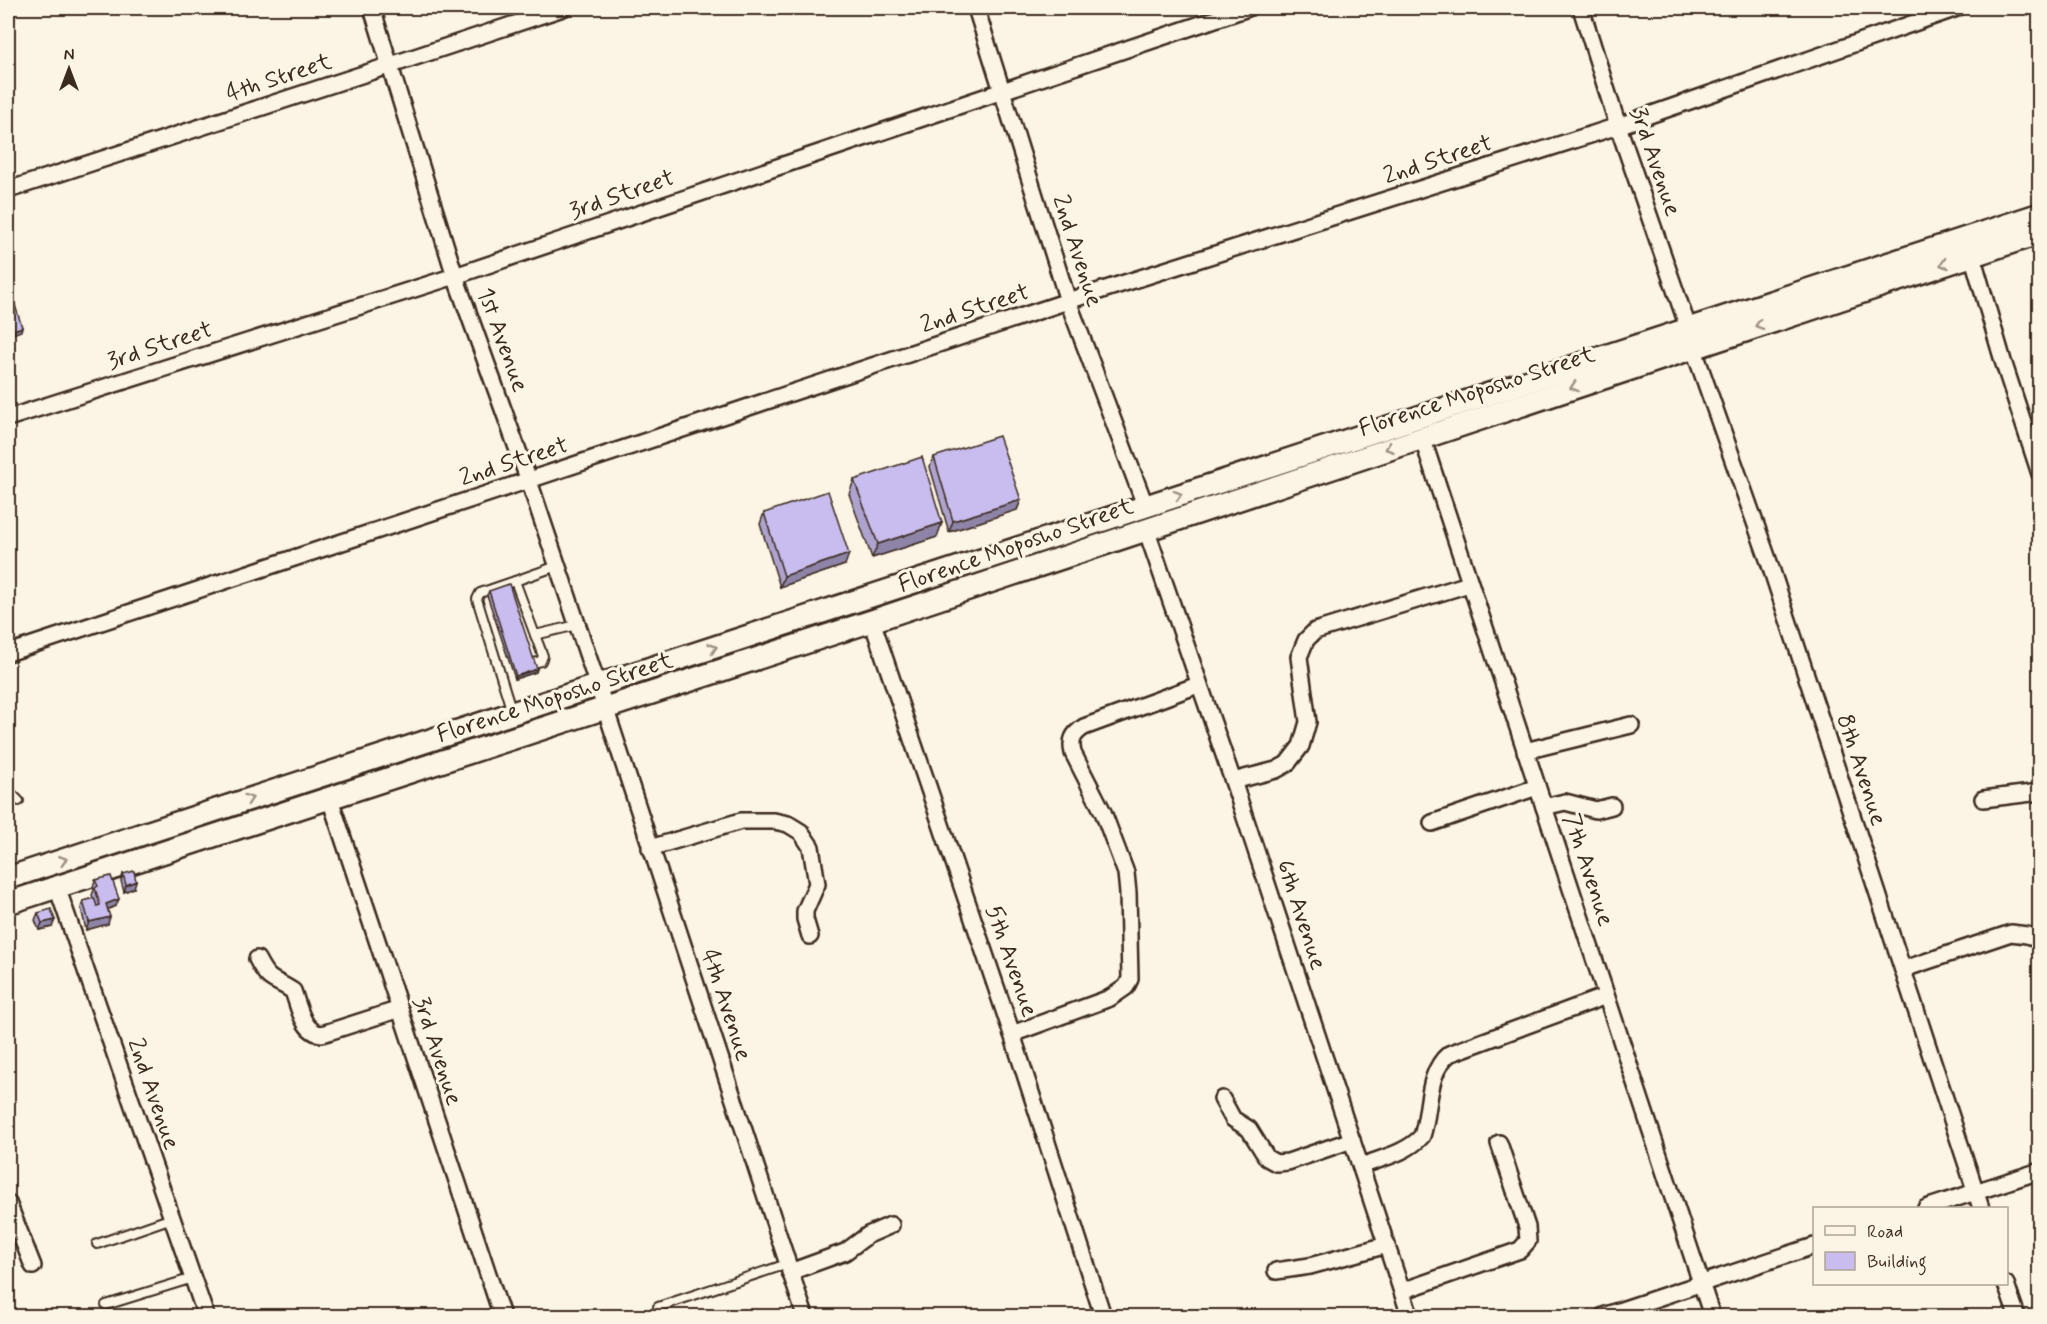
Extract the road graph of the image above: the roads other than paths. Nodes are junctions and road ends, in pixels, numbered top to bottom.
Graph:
1 (372, 8) edge
2 (563, 8) edge
3 (976, 8) edge
4 (1248, 8) edge
5 (1581, 8) edge
6 (1957, 8) edge
7 (388, 66) junction
8 (1003, 89) junction
9 (1618, 126) junction
10 (8, 190) edge
11 (2040, 214) edge
12 (2040, 233) edge
13 (1972, 255) junction
14 (455, 276) junction
15 (1068, 301) junction
16 (1691, 339) junction
17 (8, 418) edge
18 (1422, 437) junction
19 (2039, 469) edge
20 (529, 482) junction
21 (1144, 506) junction
22 (1146, 530) junction
23 (557, 567) junction
24 (515, 581) junction
25 (1469, 584) junction
26 (872, 621) junction
27 (577, 625) junction
28 (535, 635) junction
29 (8, 653) edge
30 (533, 663) edge
31 (512, 670) edge
32 (501, 674) junction
33 (1198, 685) junction
34 (598, 686) junction
35 (604, 708) junction
36 (513, 713) junction
37 (1631, 725) dead end
38 (1525, 751) junction
39 (1233, 781) junction
40 (1537, 787) junction
41 (8, 790) edge
42 (2040, 792) edge
43 (330, 799) junction
44 (1983, 799) dead end
45 (19, 801) dead end
46 (1612, 806) dead end
47 (1544, 807) junction
48 (1432, 823) dead end
49 (650, 848) junction
50 (8, 878) edge
51 (57, 886) junction
52 (8, 903) edge
53 (810, 936) dead end
54 (2040, 939) edge
55 (257, 959) dead end
56 (1904, 969) junction
57 (1606, 996) junction
58 (400, 1009) junction
59 (1012, 1034) junction
60 (1222, 1099) dead end
61 (1352, 1140) junction
62 (1499, 1143) dead end
63 (1361, 1166) junction
64 (2040, 1171) edge
65 (1976, 1192) junction
66 (1932, 1207) edge
67 (1980, 1207) edge
68 (8, 1208) edge
69 (172, 1218) junction
70 (891, 1225) dead end
71 (97, 1244) dead end
72 (1387, 1245) junction
73 (1813, 1247) edge
74 (33, 1266) dead end
75 (789, 1268) junction
76 (1276, 1271) dead end
77 (193, 1278) junction
78 (1702, 1284) junction
79 (2006, 1285) edge
80 (1402, 1291) junction
81 (106, 1305) dead end
82 (658, 1307) dead end
83 (206, 1317) edge
84 (502, 1317) edge
85 (805, 1317) edge
86 (1103, 1317) edge
87 (1410, 1317) edge
88 (1603, 1317) edge
89 (1712, 1317) edge
90 (2017, 1317) edge

1 - 7 street, 1st Avenue
2 - 7 street, 4th Street
3 - 8 street, 2nd Avenue
4 - 8 street, 3rd Street
5 - 9 street, 3rd Avenue
6 - 9 street, 2nd Street
7 - 10 street, 4th Street
7 - 14 street, 1st Avenue
8 - 14 street, 3rd Street
8 - 15 street, 2nd Avenue
9 - 15 street, 2nd Street
9 - 16 street, 3rd Avenue
11 - 16 street, Florence Moposho Street
12 - 13 street, Florence Moposho Street
13 -> 16 street, Florence Moposho Street
13 - 19 street
14 - 17 street, 3rd Street
14 - 20 street, 1st Avenue
15 - 20 street, 2nd Street
15 - 21 street, 2nd Avenue
16 -> 18 street, Florence Moposho Street
21 -> 16 street, Florence Moposho Street
16 - 56 street, 8th Avenue
18 -> 22 street, Florence Moposho Street
18 - 25 street, 7th Avenue
20 - 23 street, 1st Avenue
20 - 29 street, 2nd Street
34 -> 21 street, Florence Moposho Street
22 - 26 street, Florence Moposho Street
22 - 33 street, 6th Avenue
23 - 24 lane
23 - 27 street, 1st Avenue
24 - 28 lane
24 - 32 lane
25 - 38 street, 7th Avenue
25 - 39 street
26 - 35 street, Florence Moposho Street
26 - 59 street, 5th Avenue
27 - 28 lane
27 - 34 street, 1st Avenue
28 - 30 lane
31 - 32 lane
32 - 36 lane
33 - 39 street, 6th Avenue
33 - 59 street
34 - 35 street, 1st Avenue
34 - 36 street, Florence Moposho Street
35 - 43 street, Florence Moposho Street
35 - 49 street, 4th Avenue
50 -> 36 street, Florence Moposho Street
37 - 38 street
38 - 40 street, 7th Avenue
39 - 61 street, 6th Avenue
40 - 47 street, 7th Avenue
40 - 48 street
41 - 45 lane
42 - 44 street
43 - 51 street, Florence Moposho Street
43 - 58 street, 3rd Avenue
46 - 47 street
47 - 57 street, 7th Avenue
49 - 53 street
49 - 75 street, 4th Avenue
51 - 52 street, Florence Moposho Street
51 - 69 street, 2nd Avenue
54 - 56 street
55 - 58 street
56 - 65 street, 8th Avenue
57 - 63 street
57 - 78 street, 7th Avenue
58 - 84 street, 3rd Avenue
59 - 86 street, 5th Avenue
60 - 61 street
61 - 63 street, 6th Avenue
62 - 80 street
63 - 72 street, 6th Avenue
64 - 65 street
65 - 66 street
65 - 67 street, 8th Avenue
68 - 74 street
69 - 71 lane
69 - 77 street, 2nd Avenue
70 - 75 street
72 - 76 street
72 - 80 street, 6th Avenue
73 - 78 street
75 - 82 lane
75 - 85 street, 4th Avenue
77 - 81 lane
77 - 83 street, 2nd Avenue
78 - 88 street
78 - 89 street, 7th Avenue
79 - 90 street
80 - 87 street, 6th Avenue

